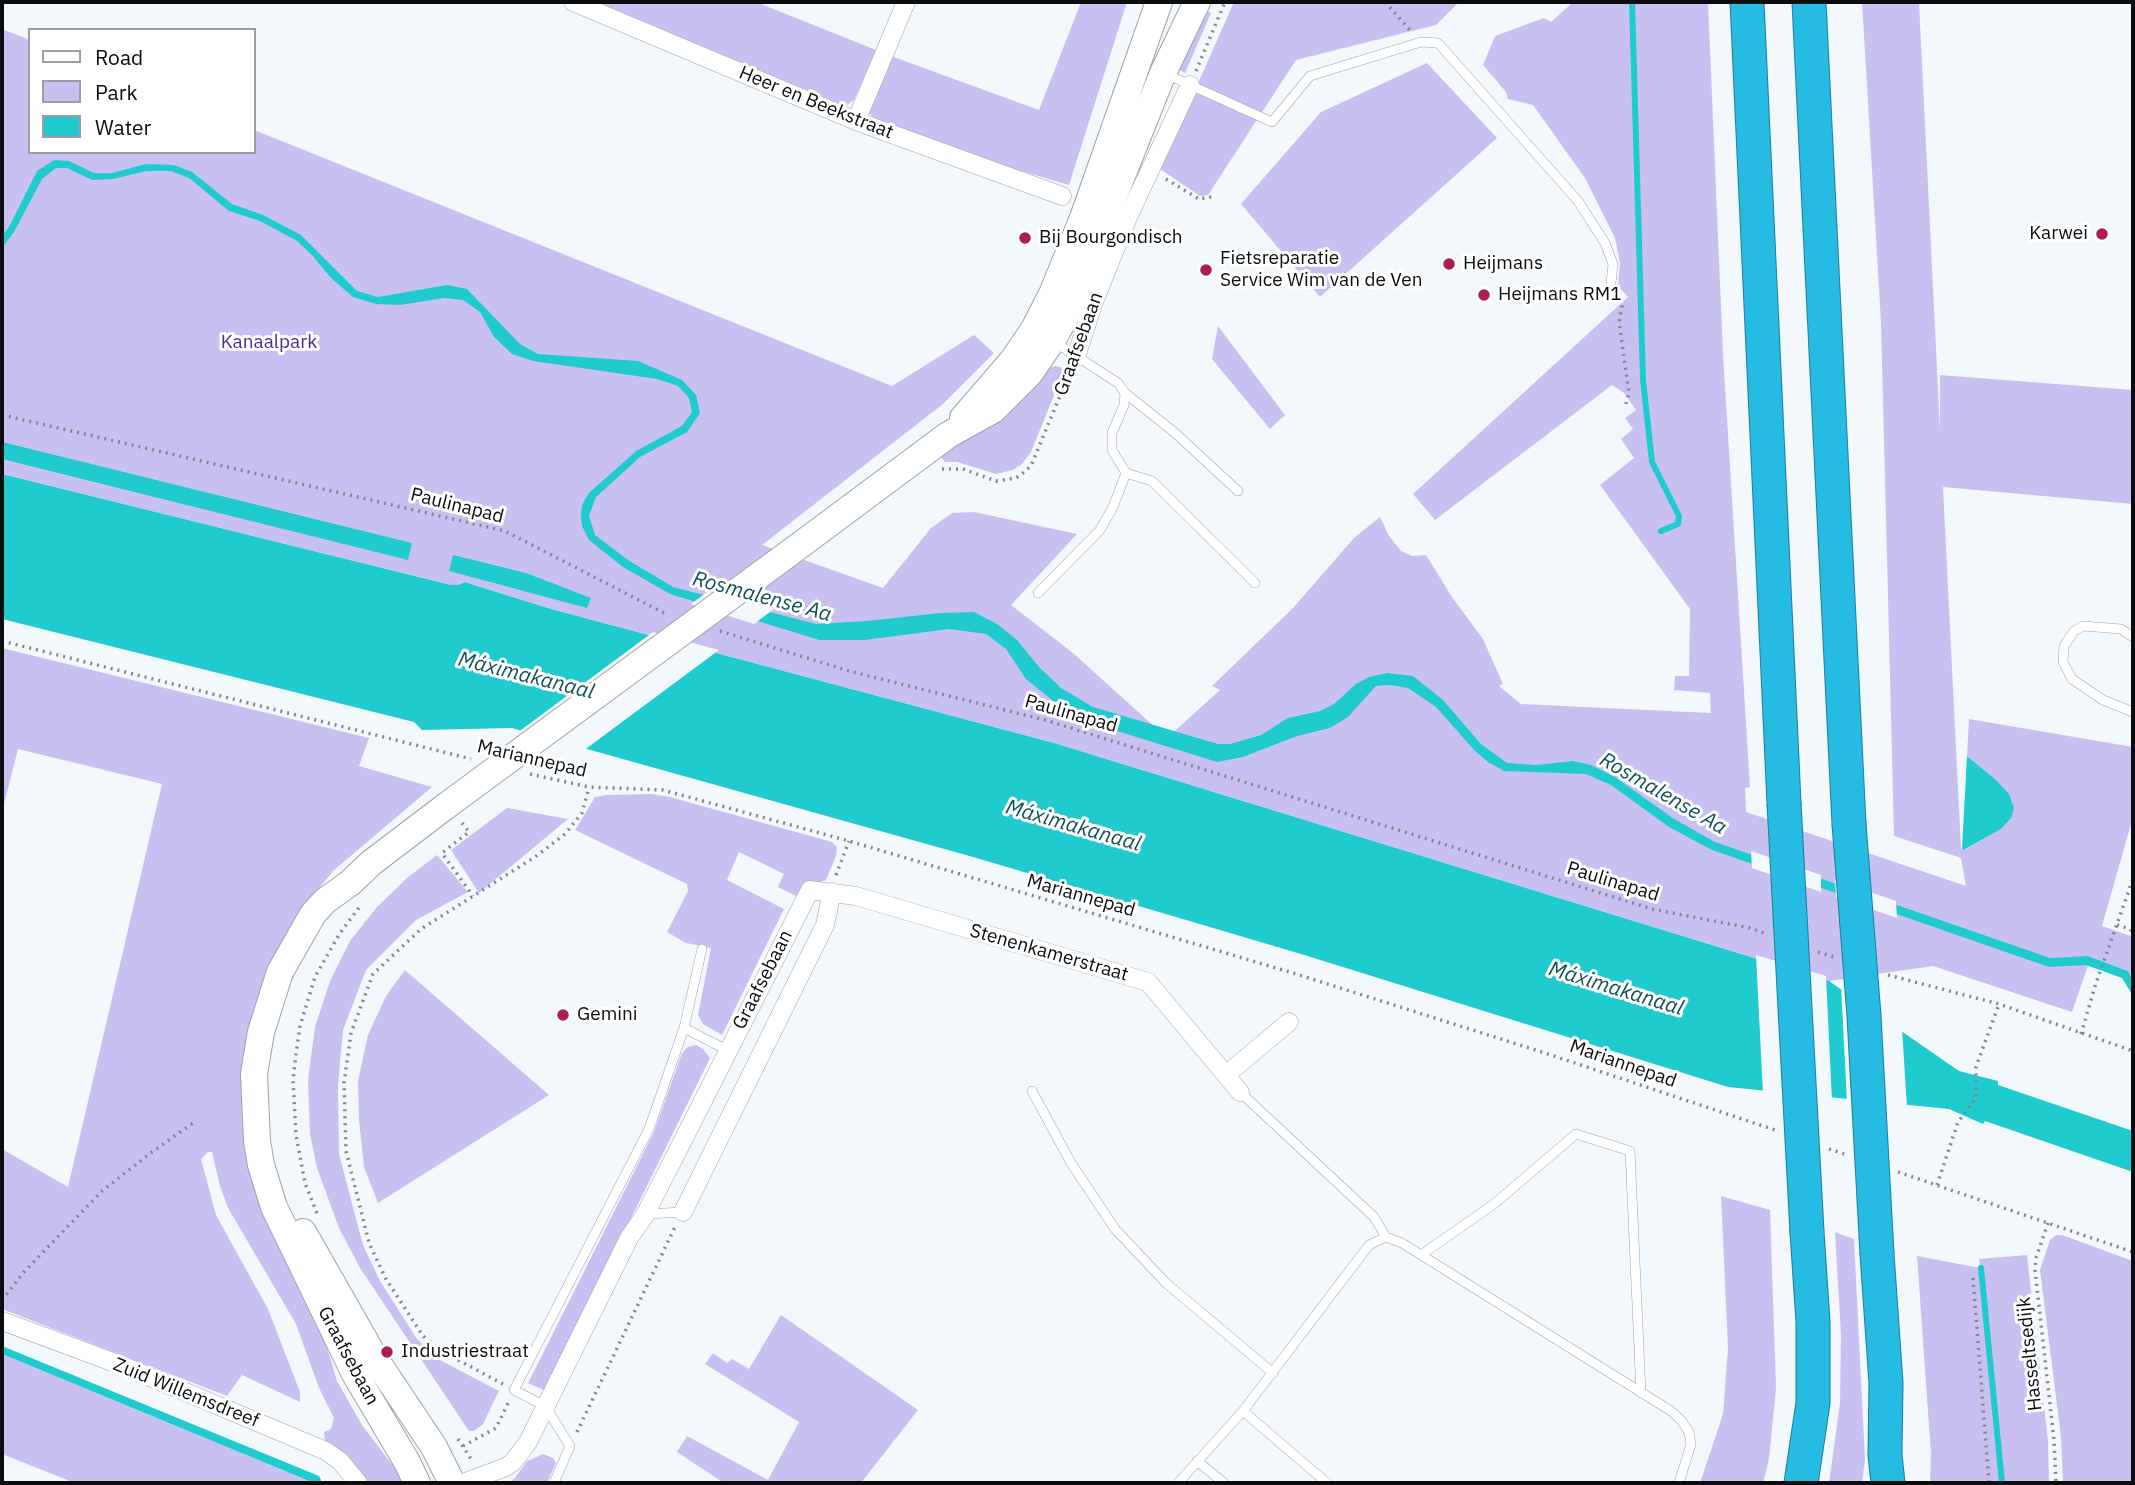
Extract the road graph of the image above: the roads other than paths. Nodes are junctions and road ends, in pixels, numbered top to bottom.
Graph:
1 (573, 2) edge
2 (906, 2) edge
3 (1160, 2) edge
4 (1197, 2) edge
5 (1747, 2) edge
6 (1809, 2) edge
7 (1139, 60) junction
8 (1163, 72) junction
9 (1190, 85) junction
10 (856, 121) junction
11 (1062, 196) dead end
12 (1611, 283) road end
13 (1043, 335) junction
14 (1076, 357) junction
15 (1125, 393) junction
16 (1126, 473) junction
17 (1238, 491) dead end
18 (1255, 583) dead end
19 (1038, 593) dead end
20 (2133, 637) edge
21 (2133, 712) edge
22 (359, 891) junction
23 (832, 892) junction
24 (702, 949) dead end
25 (1289, 1022) dead end
26 (684, 1028) junction
27 (727, 1050) junction
28 (1226, 1075) junction
29 (1032, 1091) dead end
30 (1240, 1092) joint
31 (682, 1212) joint
32 (645, 1215) junction
33 (1386, 1237) junction
34 (1421, 1255) junction
35 (2, 1321) edge
36 (1273, 1373) junction
37 (1641, 1393) junction
38 (545, 1406) junction
39 (1243, 1411) junction
40 (1197, 1461) junction
41 (1885, 1474) edge
42 (471, 1481) edge
43 (358, 1483) edge
44 (417, 1483) edge
45 (452, 1483) edge
46 (554, 1483) edge
47 (1178, 1483) edge
48 (1224, 1483) edge
49 (1327, 1483) edge
50 (1679, 1483) edge
51 (1801, 1483) edge

1 - 10 street, Heer en Beekstraat
2 - 10 street
3 - 7 main road, Graafsebaan
4 - 8 main road, Graafsebaan
5 - 51 highway, bridge
6 - 41 highway, bridge
7 - 8 lane
7 - 13 main road, Graafsebaan
8 - 9 lane
8 - 13 main road, Graafsebaan
9 - 12 lane
9 - 14 street, Graafsebaan
10 - 11 street, Heer en Beekstraat
13 - 14 lane
13 - 22 main road, Graafsebaan, bridge
14 - 15 lane
15 - 16 lane
15 - 17 lane
16 - 18 lane
16 - 19 lane
20 - 21 lane
22 - 44 main road, Graafsebaan
22 - 45 main road, Graafsebaan
23 - 27 street, Graafsebaan
23 - 28 street, Stenenkamerstraat
23 - 31 street, Graafsebaan
24 - 26 lane
25 - 28 street
26 - 27 lane
26 - 38 lane
27 - 32 street, Graafsebaan
28 - 30 street, Stenenkamerstraat
29 - 36 lane
30 - 33 lane
31 - 32 lane
32 - 38 street, Graafsebaan
33 - 34 lane
33 - 36 lane
34 - 37 lane
34 - 37 lane
35 - 43 street, Zuid Willemsdreef
36 - 39 lane
37 - 50 lane
38 - 42 street, Graafsebaan
38 - 46 lane
39 - 40 lane
39 - 49 lane
40 - 47 lane
40 - 48 lane

